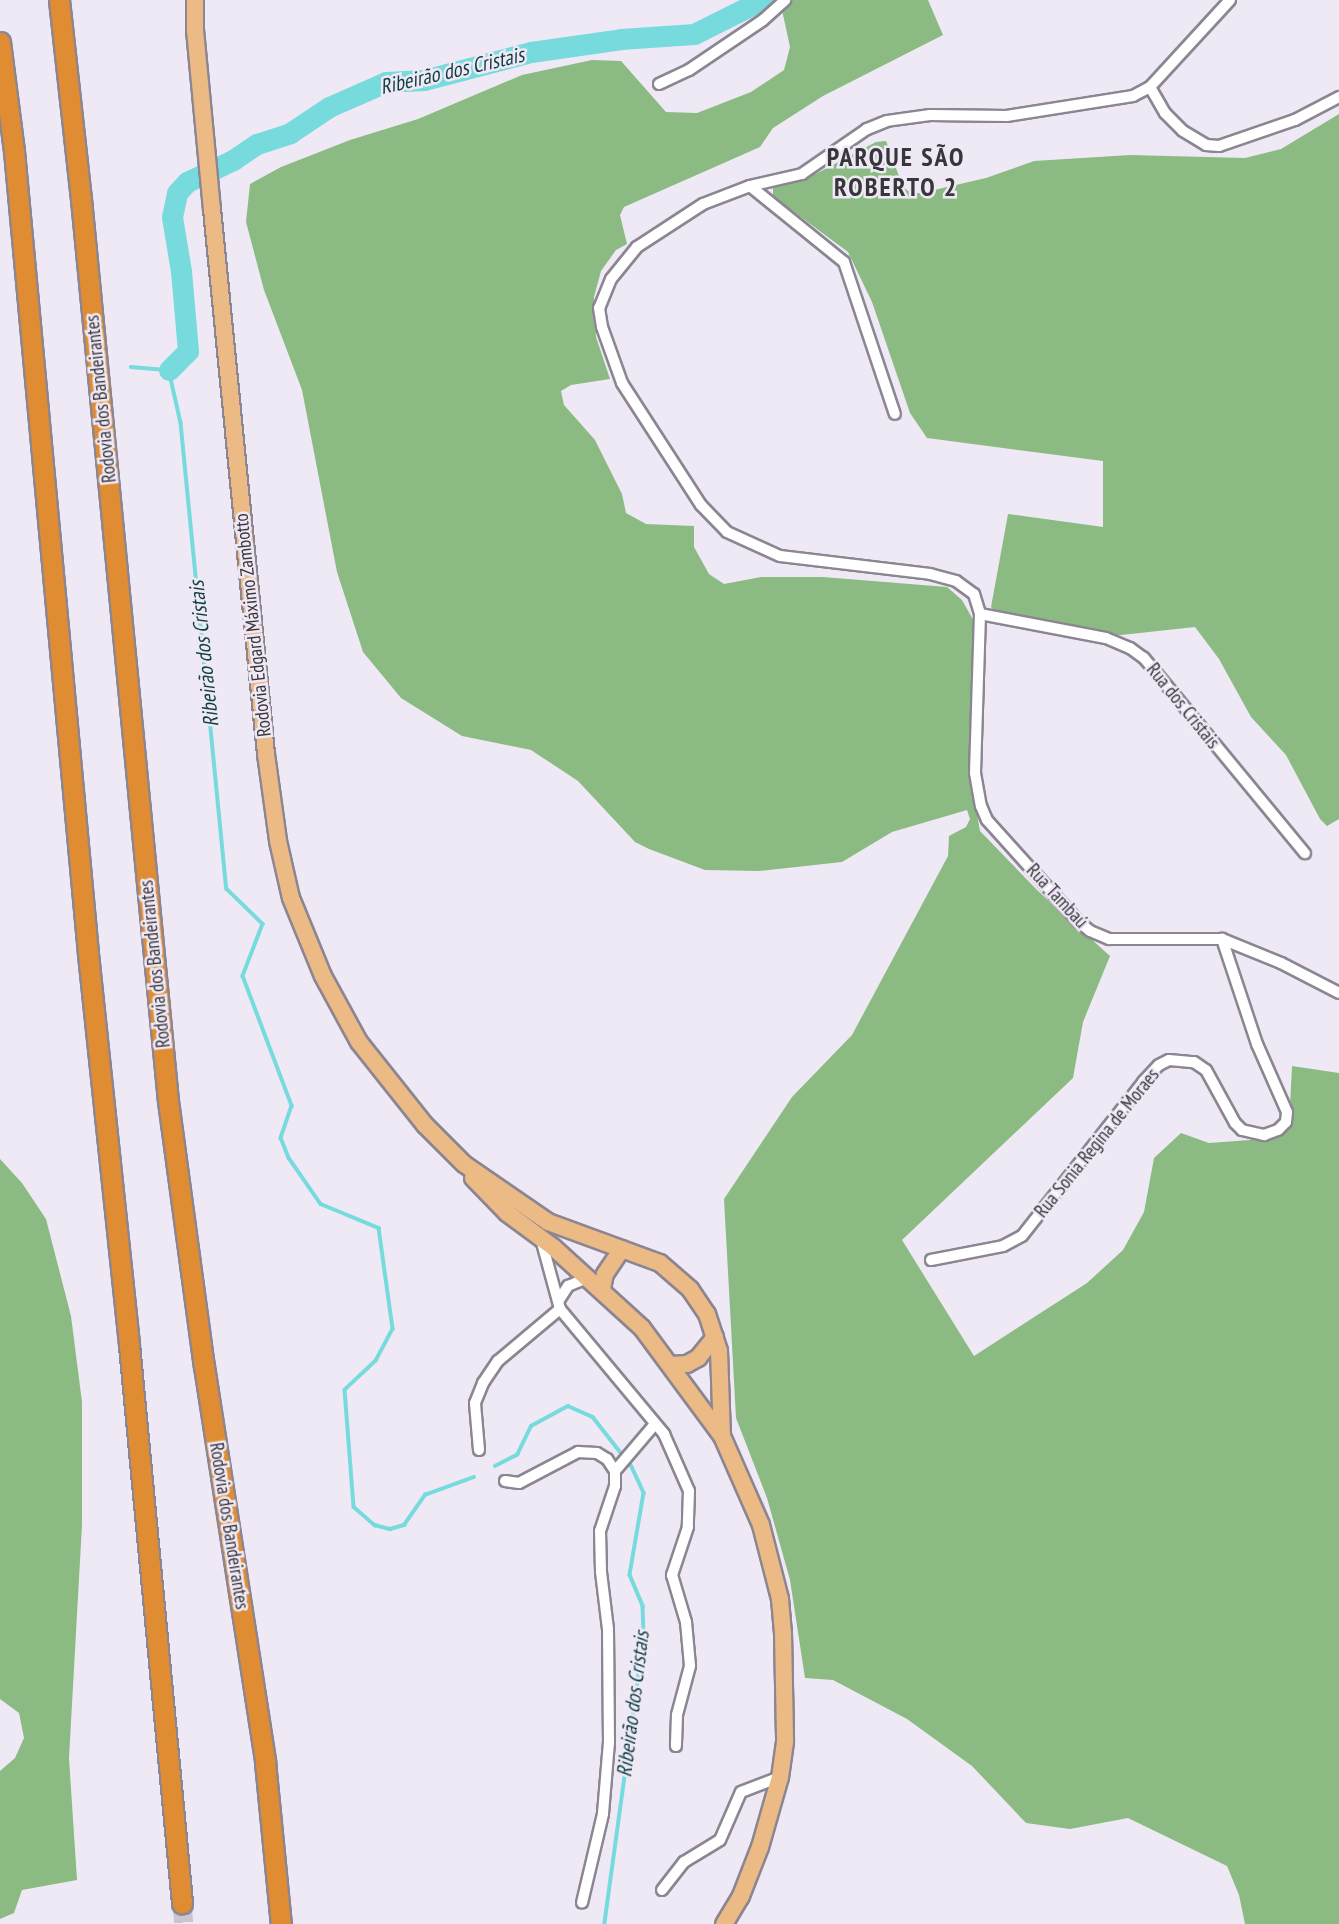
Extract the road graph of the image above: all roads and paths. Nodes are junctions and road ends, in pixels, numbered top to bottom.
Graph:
1 (59, 0) edge
2 (186, 0) edge
3 (195, 0) edge
4 (785, 0) edge
5 (1230, 0) edge
6 (195, 30) junction
7 (0, 42) edge
8 (659, 84) dead end
9 (1150, 87) junction
10 (1339, 97) edge
11 (750, 186) junction
12 (895, 414) dead end
13 (980, 614) junction
14 (1305, 853) dead end
15 (1222, 939) junction
16 (1339, 993) edge
17 (464, 1164) junction
18 (541, 1238) junction
19 (622, 1250) junction
20 (931, 1260) dead end
21 (587, 1278) junction
22 (602, 1289) junction
23 (560, 1305) junction
24 (715, 1337) junction
25 (671, 1364) junction
26 (655, 1424) junction
27 (722, 1436) junction
28 (479, 1450) dead end
29 (615, 1471) junction
30 (505, 1481) dead end
31 (676, 1746) dead end
32 (780, 1777) junction
33 (662, 1890) dead end
34 (182, 1903) tunnel mouth
35 (582, 1903) dead end
36 (281, 1924) edge
37 (724, 1924) edge

1 - 36 highway, Rodovia dos Bandeirantes
2 - 6 main road, Rodovia Edgard Máximo Zambotto
3 - 6 main road, Rodovia Edgard Máximo Zambotto
4 - 8 street
5 - 9 street
6 - 17 main road, Rodovia Edgard Máximo Zambotto
7 - 34 highway
9 - 10 street
9 - 11 street
11 - 12 street
11 - 13 street
13 - 14 street, Rua dos Cristais
13 - 15 street, Rua Tambaú
15 - 16 street, Rua Tambaú
15 - 20 street, Rua Sonia Regina de Moraes
17 - 18 main road, Rodovia Edgard Máximo Zambotto
17 - 19 main road, Rodovia Edgard Máximo Zambotto
18 - 21 main road, Rodovia Edgard Máximo Zambotto
18 - 23 street
19 - 22 main road
19 - 24 main road, Rodovia Edgard Máximo Zambotto
21 - 22 main road, Rodovia Edgard Máximo Zambotto
21 - 23 street
22 - 25 main road, Rodovia Edgard Máximo Zambotto
23 - 26 street
23 - 28 street
24 - 25 main road
24 - 27 main road, Rodovia Edgard Máximo Zambotto
25 - 27 main road, Rodovia Edgard Máximo Zambotto
26 - 29 street
26 - 31 street
27 - 32 main road, Rodovia Edgard Máximo Zambotto
29 - 30 street
29 - 35 street
32 - 33 street
32 - 37 main road, Rodovia Edgard Máximo Zambotto

